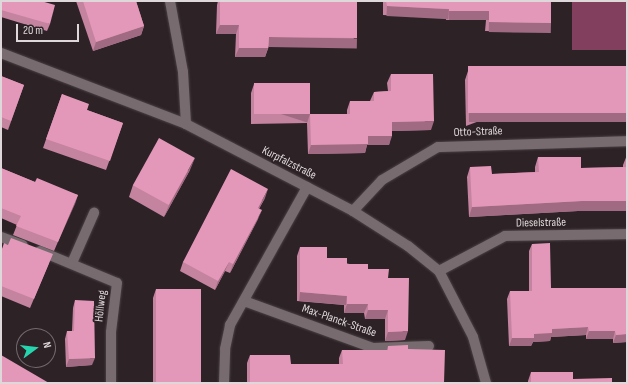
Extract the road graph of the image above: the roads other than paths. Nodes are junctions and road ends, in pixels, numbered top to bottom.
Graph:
1 (170, 1) edge
2 (1, 53) edge
3 (186, 124) junction
4 (627, 141) edge
5 (307, 187) junction
6 (353, 211) junction
7 (94, 213) dead end
8 (627, 234) edge
9 (1, 237) edge
10 (72, 263) junction
11 (439, 271) junction
12 (244, 301) junction
13 (430, 346) dead end
14 (112, 383) edge
15 (224, 383) edge
16 (486, 383) edge

1 - 3 street
2 - 3 street, Kurpfalzstraße
3 - 5 street, Kurpfalzstraße
4 - 6 street, Otto-Straße
5 - 6 street, Kurpfalzstraße
5 - 12 street
6 - 11 street, Kurpfalzstraße
7 - 10 street
8 - 11 street, Dieselstraße
9 - 10 street, Höllweg
10 - 14 street, Höllweg
11 - 16 street, Kurpfalzstraße
12 - 13 street, Max-Planck-Straße
12 - 15 street

